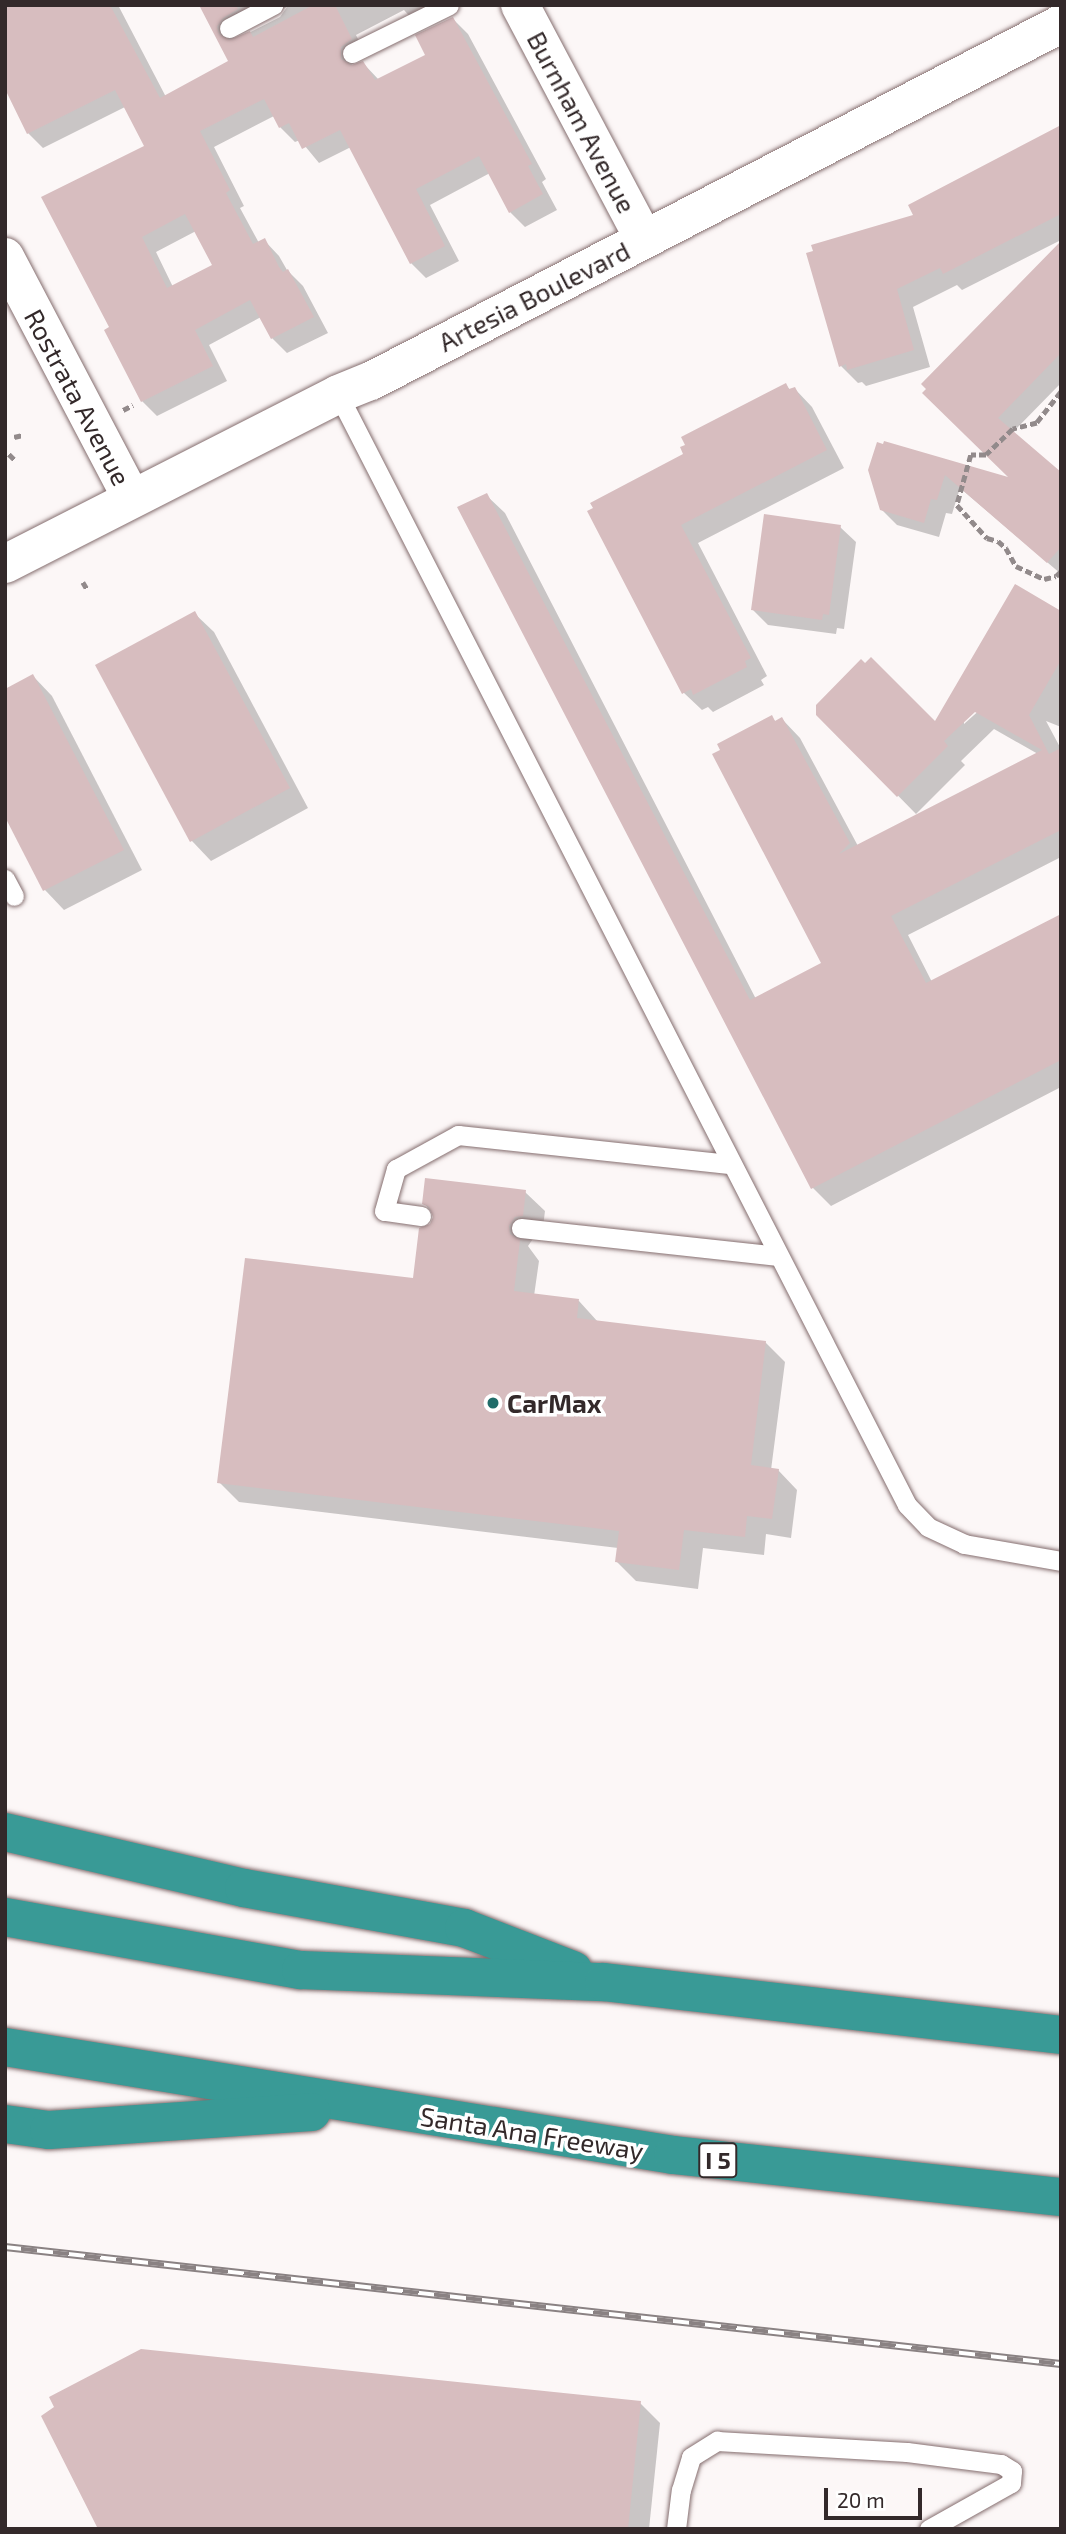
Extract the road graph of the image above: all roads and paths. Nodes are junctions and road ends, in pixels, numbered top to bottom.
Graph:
1 (273, 5) edge
2 (449, 5) edge
3 (520, 5) edge
4 (1061, 24) edge
5 (229, 28) dead end
6 (352, 54) dead end
7 (644, 239) junction
8 (5, 257) edge
9 (1061, 392) edge
10 (338, 394) junction
11 (23, 435) dead end
12 (14, 437) dead end
13 (9, 454) dead end
14 (16, 461) dead end
15 (132, 499) junction
16 (5, 564) edge
17 (1061, 571) edge
18 (83, 582) dead end
19 (87, 589) dead end
20 (731, 1164) junction
21 (421, 1216) dead end
22 (522, 1228) dead end
23 (778, 1256) junction
24 (1061, 1560) edge
25 (5, 1832) edge
26 (5, 1917) edge
27 (604, 1982) junction
28 (1061, 2035) edge
29 (5, 2047) edge
30 (376, 2108) junction
31 (5, 2124) edge
32 (1061, 2197) edge
33 (676, 2529) edge
34 (929, 2529) edge

1 - 5 lane
2 - 6 lane
3 - 7 main road, Burnham Avenue
4 - 7 main road, Artesia Boulevard
7 - 10 main road, Artesia Boulevard
8 - 15 main road, Rostrata Avenue
9 - 17 path
10 - 15 main road, Artesia Boulevard
10 - 20 lane
11 - 12 path
13 - 14 path
15 - 16 main road, Artesia Boulevard
18 - 19 path
20 - 21 lane
20 - 23 lane
22 - 23 lane
23 - 24 lane
25 - 27 highway
26 - 27 highway
27 - 28 highway
29 - 30 highway, Santa Ana Freeway / I 5
30 - 31 highway
30 - 32 highway, Santa Ana Freeway / I 5
33 - 34 lane

